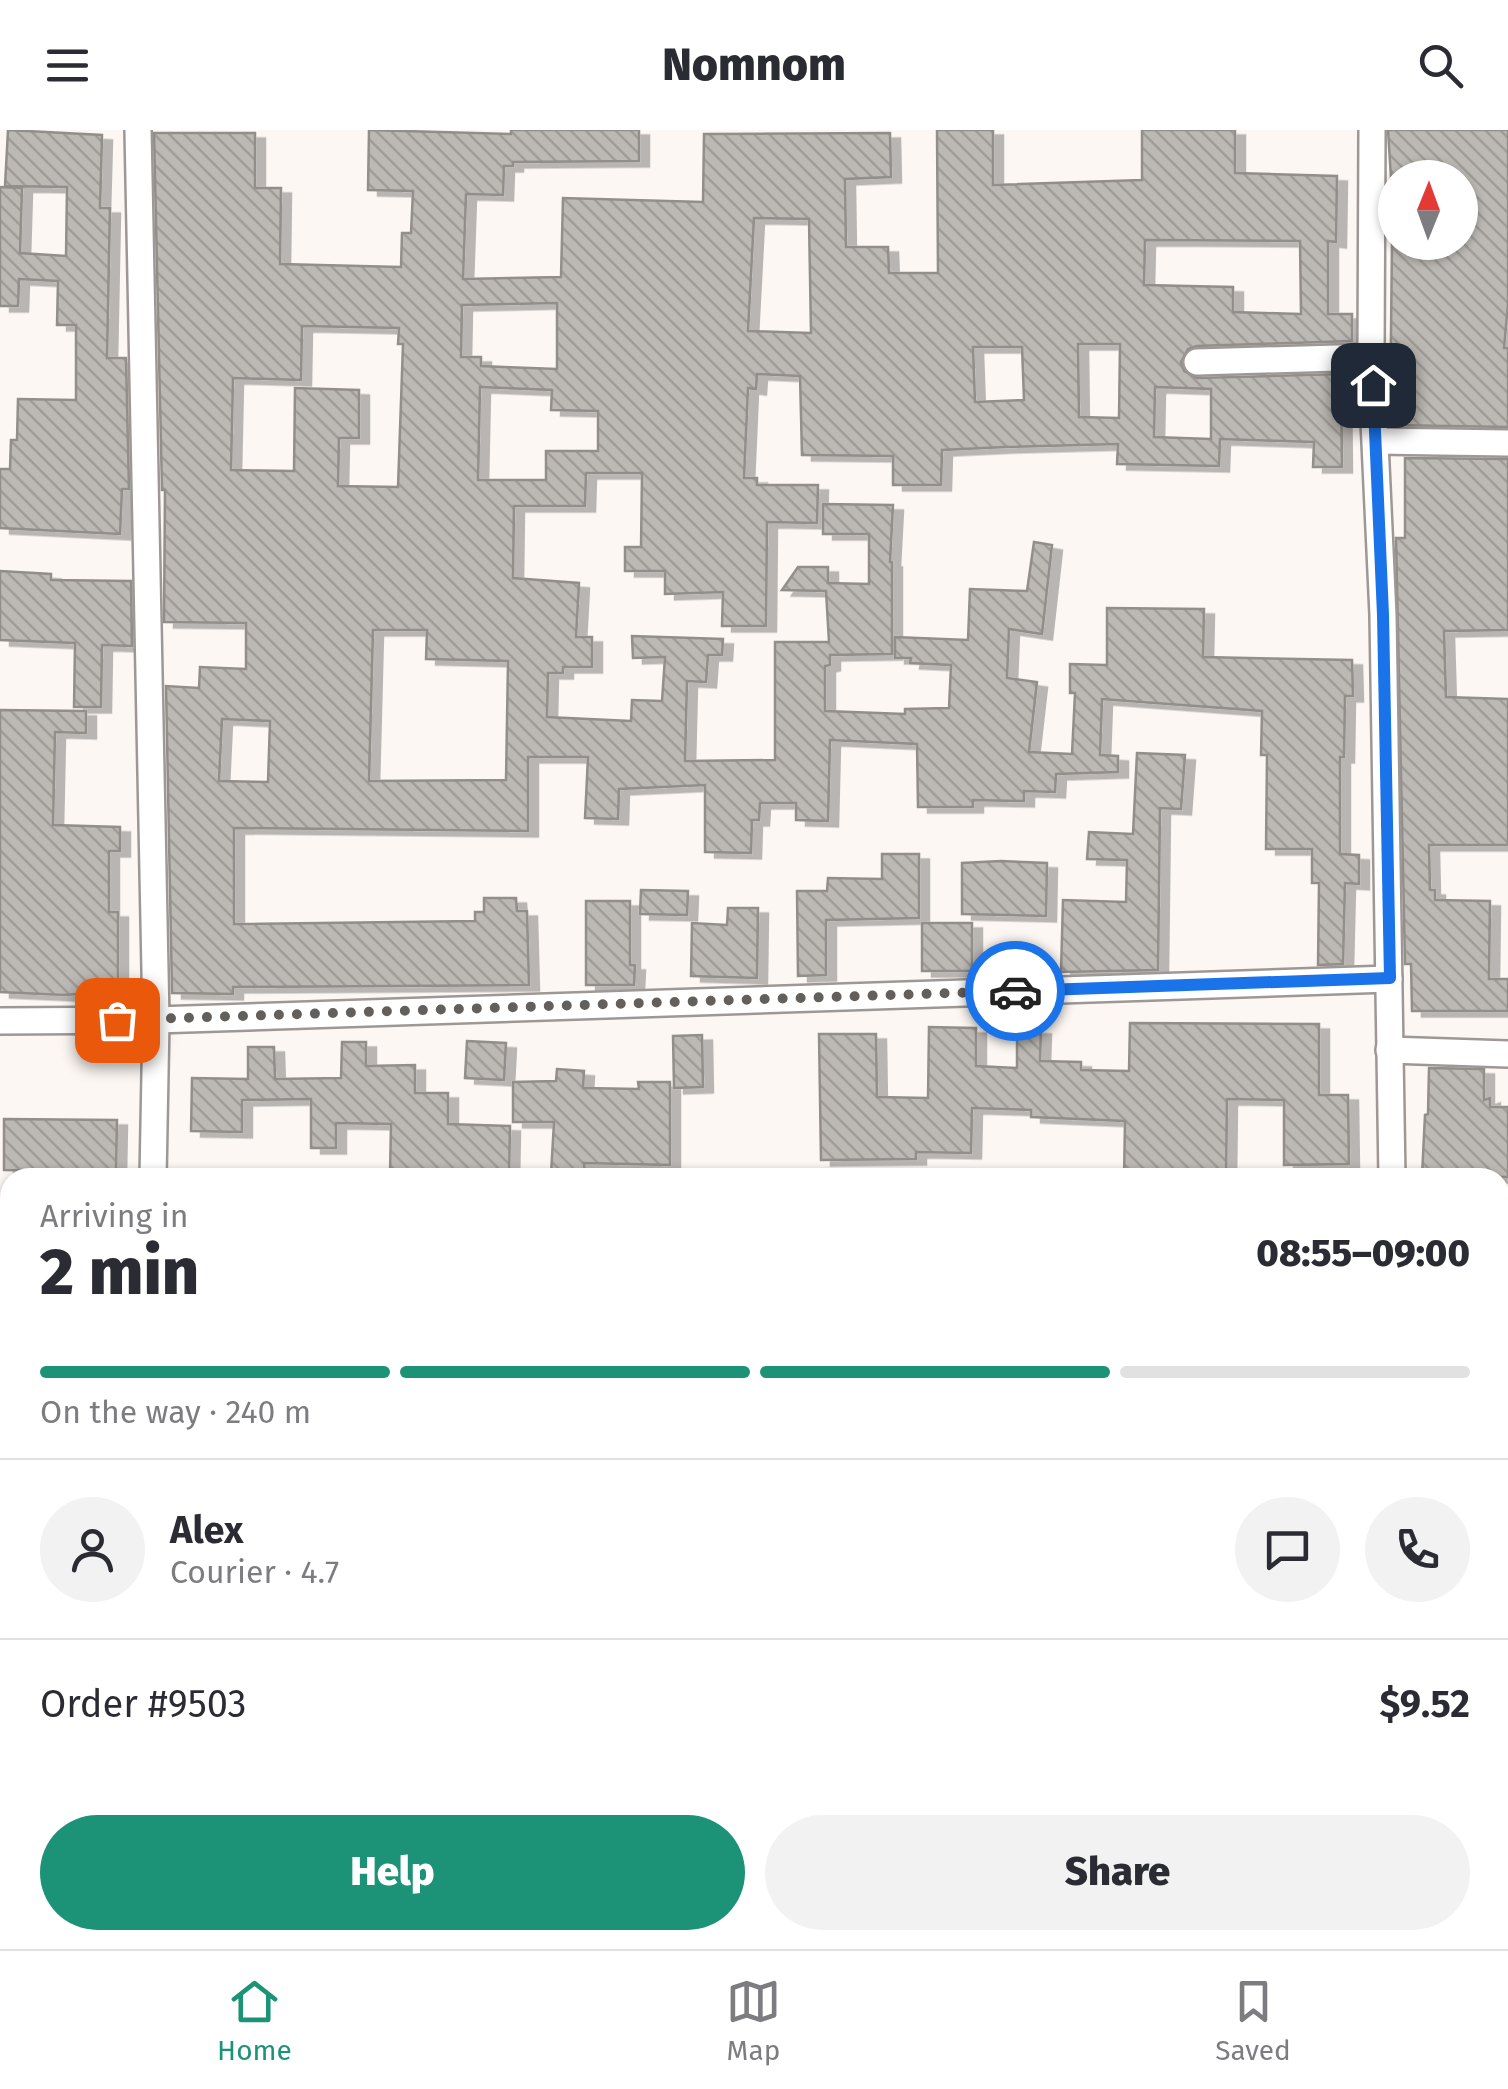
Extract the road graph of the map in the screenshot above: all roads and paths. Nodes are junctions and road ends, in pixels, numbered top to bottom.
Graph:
1 (138, 130) edge
2 (1372, 130) edge
3 (1371, 357) junction
4 (1197, 362) dead end
5 (1376, 441) junction
6 (1508, 443) edge
7 (1390, 978) junction
8 (0, 1020) edge
9 (156, 1020) junction
10 (1389, 1050) junction
11 (1508, 1054) edge
12 (153, 1168) edge
13 (1392, 1168) edge

1 - 9 street
2 - 3 street
3 - 4 street
3 - 5 street
5 - 6 street
5 - 7 street
7 - 9 street
7 - 10 street
8 - 9 street
9 - 12 street
10 - 11 street
10 - 13 street

